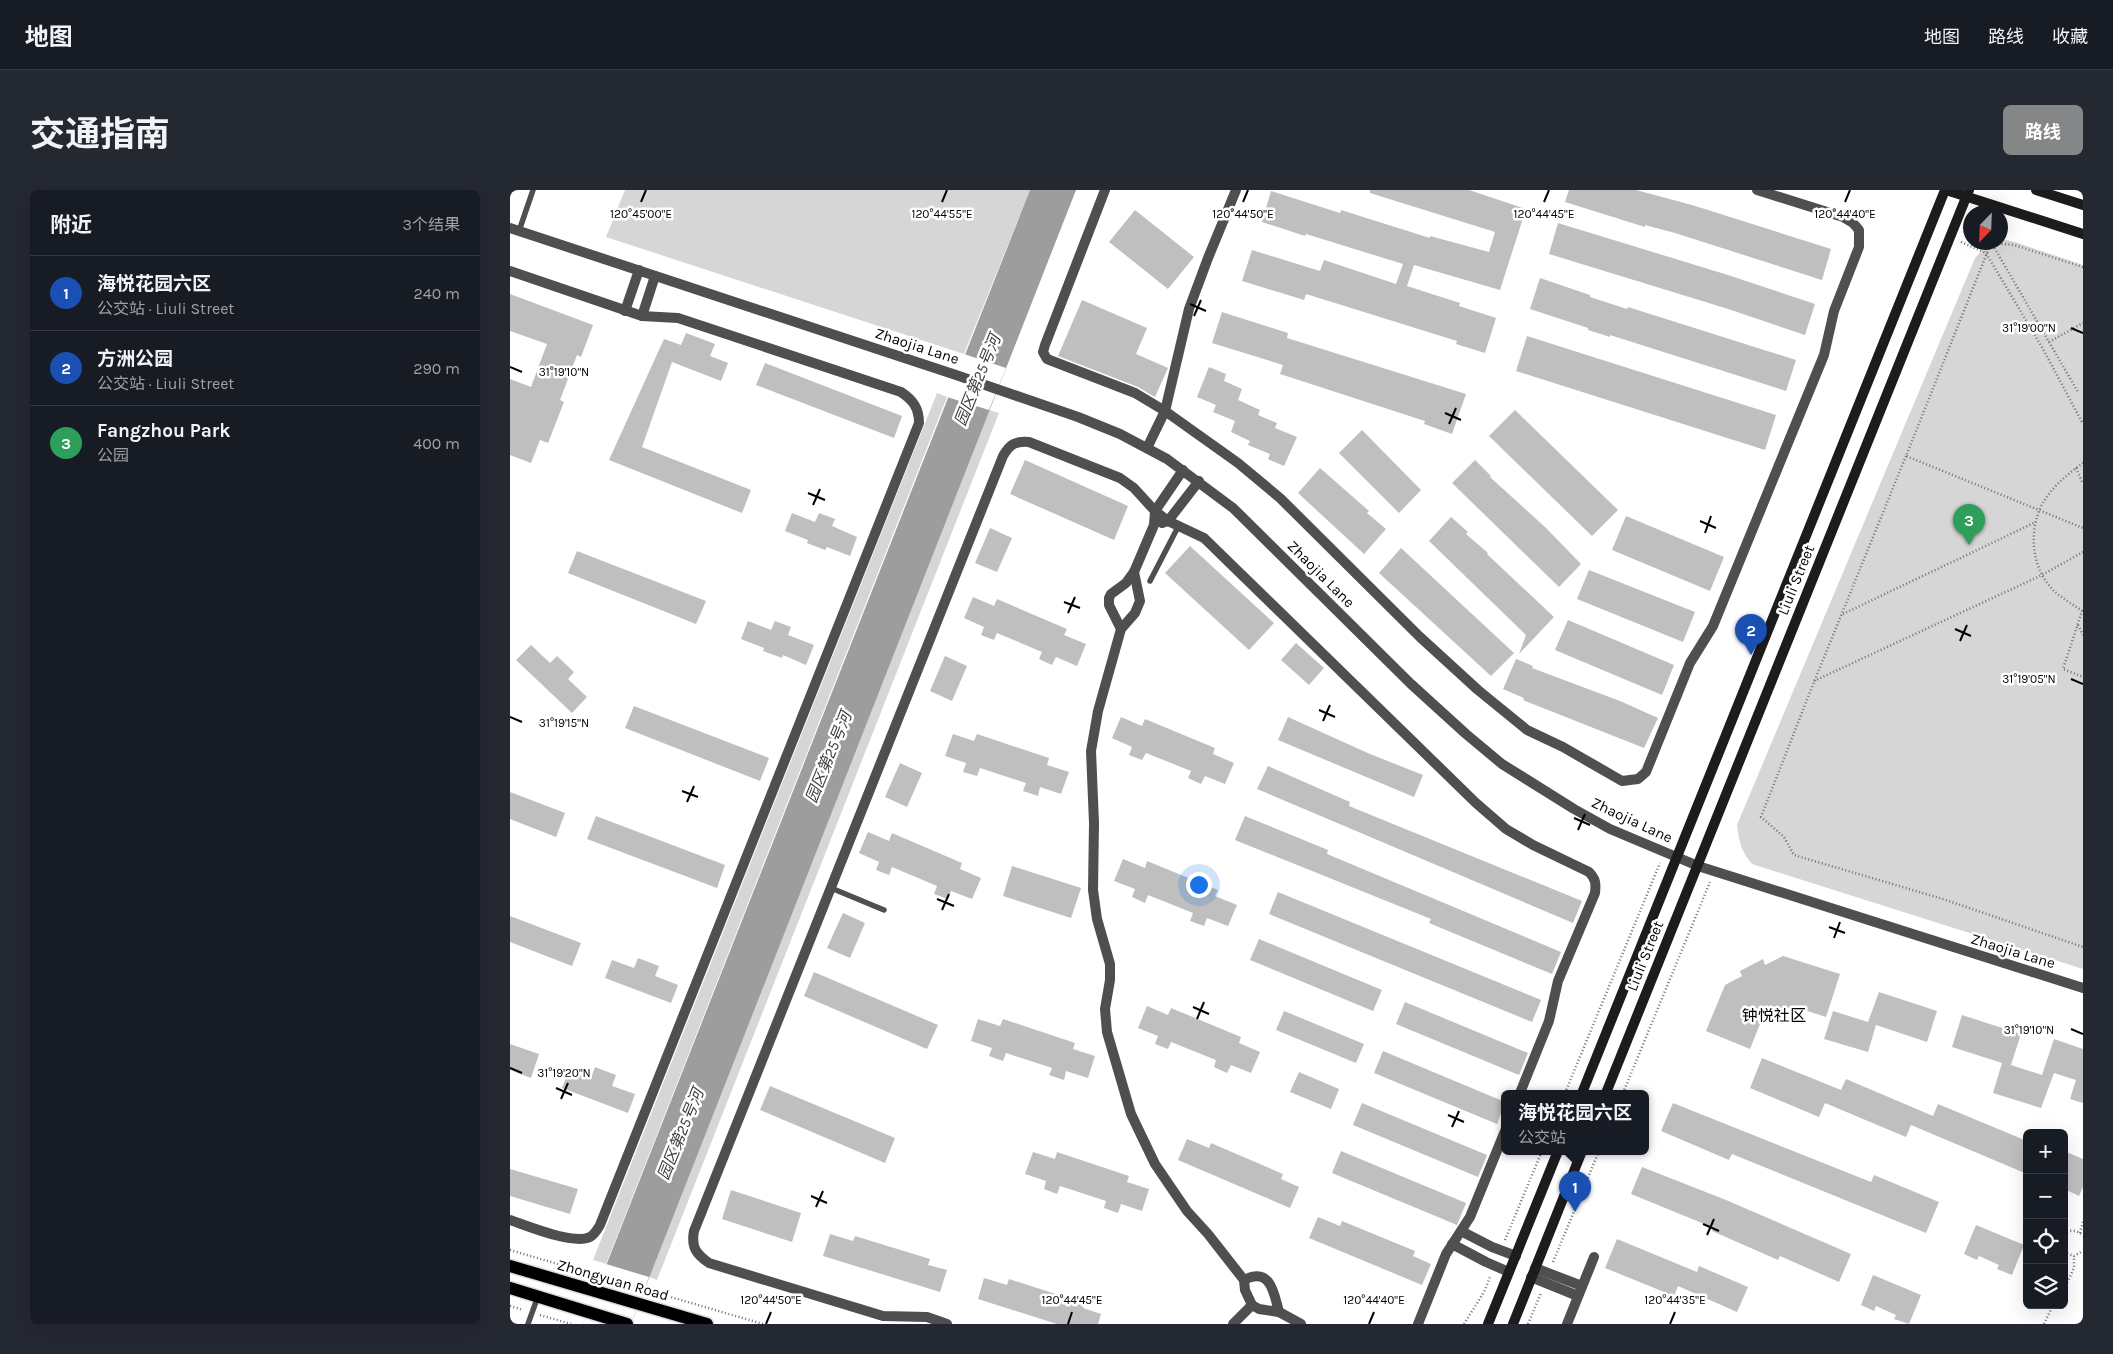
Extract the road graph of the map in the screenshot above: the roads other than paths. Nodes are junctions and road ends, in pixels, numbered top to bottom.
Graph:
1 (533, 190) edge
2 (1105, 190) edge
3 (1236, 190) edge
4 (1757, 190) edge
5 (1945, 190) edge
6 (2036, 190) edge
7 (1968, 193) edge
8 (2083, 205) edge
9 (514, 230) edge
10 (2083, 234) edge
11 (639, 270) junction
12 (510, 271) edge
13 (655, 276) junction
14 (625, 311) junction
15 (642, 316) junction
16 (1165, 410) junction
17 (1147, 448) junction
18 (1183, 470) junction
19 (1199, 481) junction
20 (1155, 511) junction
21 (1168, 521) junction
22 (1154, 525) junction
23 (1178, 527) junction
24 (1134, 572) junction
25 (1150, 581) dead end
26 (1121, 629) junction
27 (1678, 858) junction
28 (1698, 866) junction
29 (831, 888) junction
30 (884, 910) dead end
31 (2083, 988) edge
32 (1521, 1090) edge
33 (1583, 1090) edge
34 (1607, 1090) edge
35 (1501, 1141) edge
36 (1556, 1155) edge
37 (1580, 1155) edge
38 (510, 1220) edge
39 (1461, 1231) junction
40 (1452, 1244) junction
41 (1516, 1256) junction
42 (1594, 1257) dead end
43 (510, 1266) edge
44 (1509, 1272) junction
45 (1533, 1272) junction
46 (1244, 1280) junction
47 (510, 1288) edge
48 (1580, 1291) junction
49 (538, 1296) junction
50 (1252, 1305) junction
51 (1280, 1312) junction
52 (942, 1323) edge
53 (528, 1324) edge
54 (627, 1324) edge
55 (707, 1324) edge
56 (1233, 1324) edge
57 (1301, 1324) edge
58 (1418, 1324) edge
59 (1488, 1324) edge
60 (1513, 1324) edge
61 (1567, 1324) edge

1 - 9 lane
2 - 16 street
3 - 16 street
4 - 16 street
5 - 7 main road
5 - 27 main road, Liuli Street
6 - 8 main road
7 - 10 main road
7 - 28 main road, Liuli Street
9 - 11 street, Zhaojia Lane
11 - 13 street, Zhaojia Lane
11 - 14 street
12 - 14 street
13 - 15 street
13 - 17 street, Zhaojia Lane
14 - 15 street
15 - 38 street
16 - 17 street
17 - 18 street, Zhaojia Lane
18 - 19 street, Zhaojia Lane
18 - 20 street
19 - 21 street
19 - 27 street, Zhaojia Lane
20 - 21 street
20 - 22 street
20 - 29 street
21 - 22 street
21 - 23 street
22 - 24 street
23 - 25 lane
23 - 32 street
24 - 26 street
24 - 26 street
26 - 46 street
27 - 28 street, Zhaojia Lane
27 - 33 main road, Liuli Street
28 - 31 street, Zhaojia Lane
28 - 34 main road, Liuli Street
29 - 30 lane
29 - 52 street
35 - 39 street
36 - 41 main road
37 - 45 main road
39 - 40 street
39 - 41 street
40 - 44 street
40 - 58 street
41 - 44 main road
42 - 48 street
43 - 55 main road, Zhongyuan Road
44 - 59 main road
45 - 48 street
45 - 60 main road
46 - 50 street
46 - 51 street
47 - 49 main road
48 - 61 street
49 - 53 lane
49 - 54 main road
50 - 51 street
50 - 56 street
51 - 57 street

